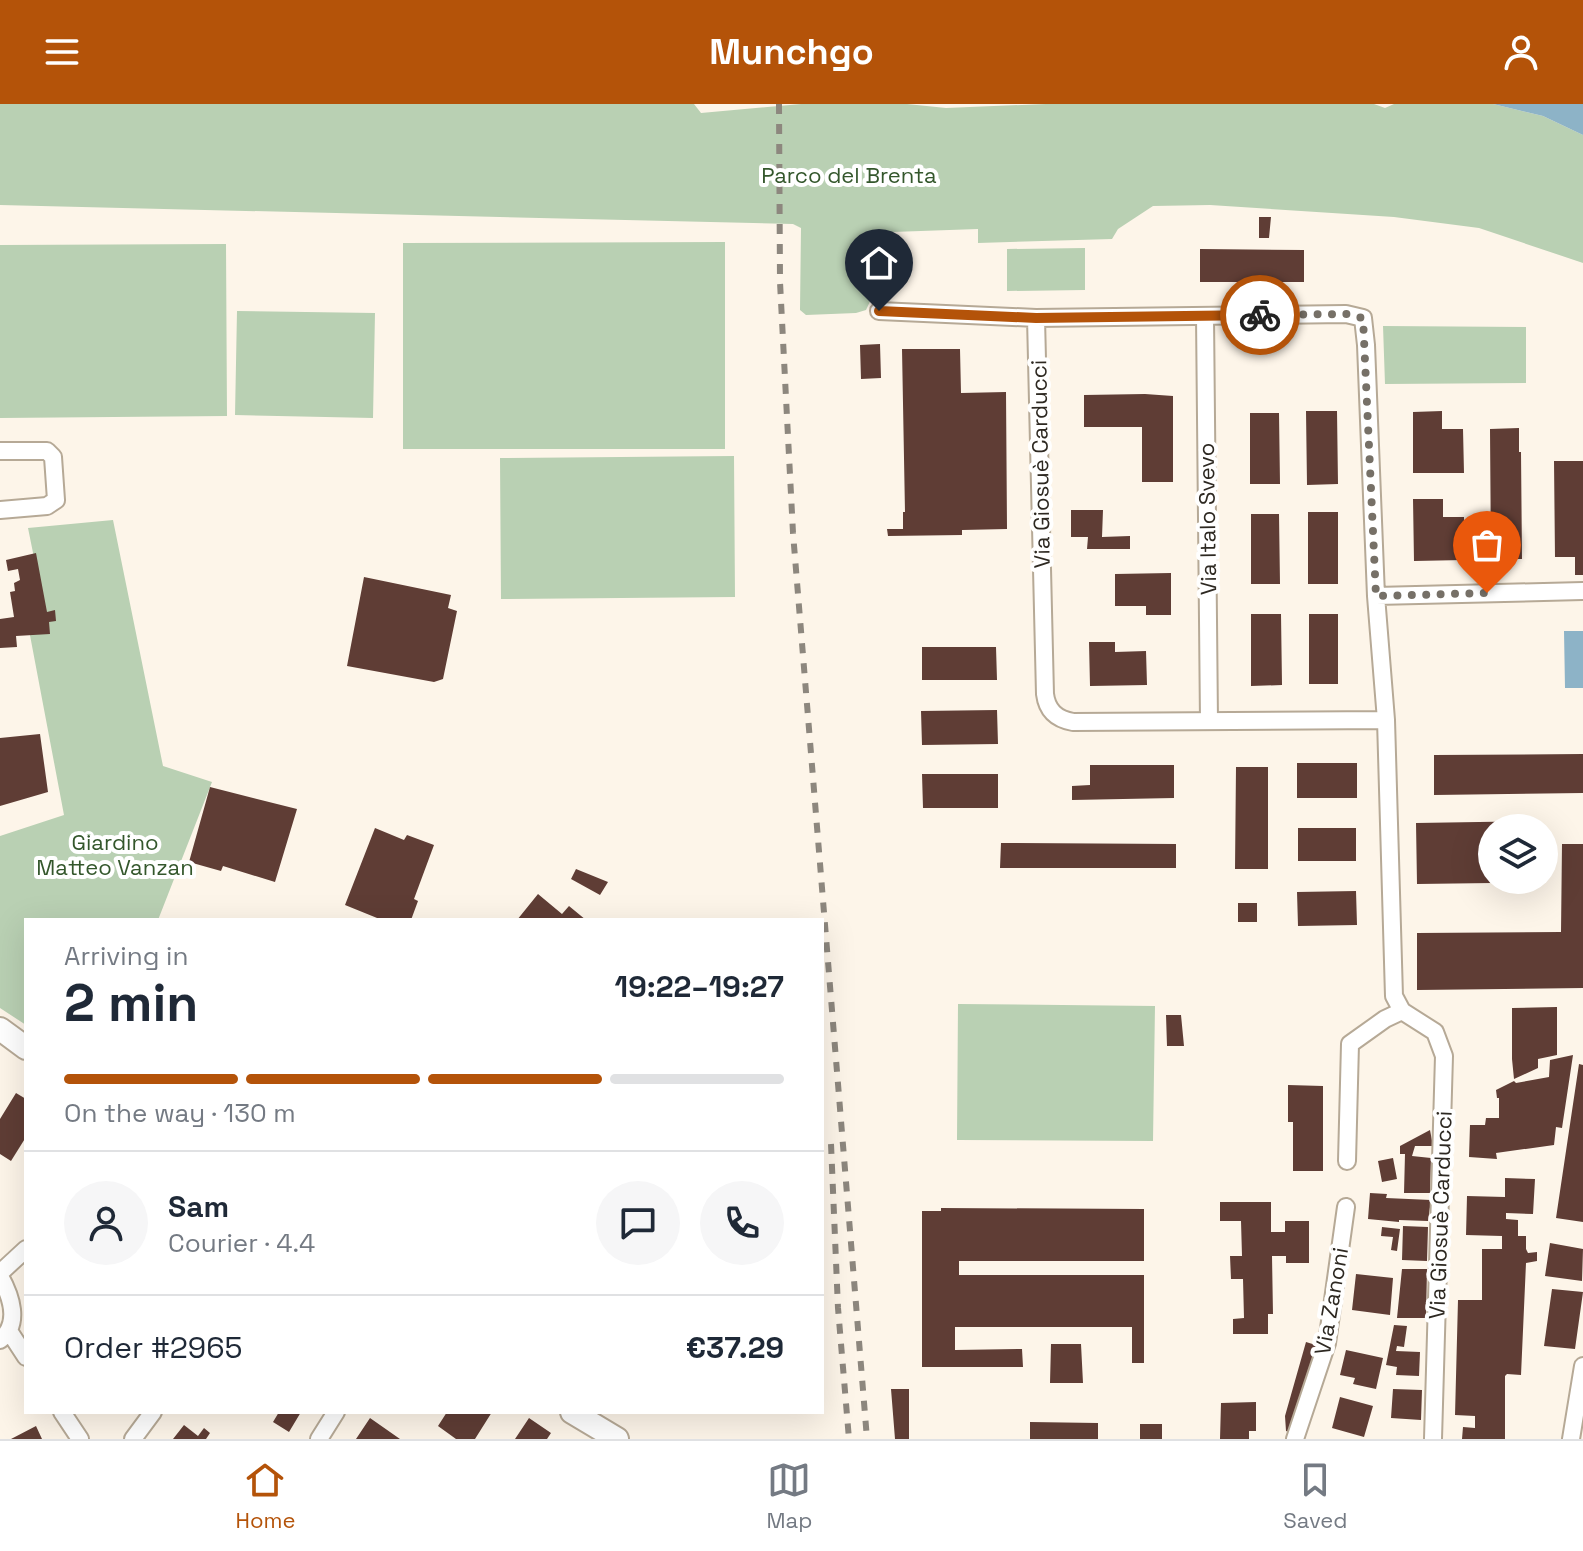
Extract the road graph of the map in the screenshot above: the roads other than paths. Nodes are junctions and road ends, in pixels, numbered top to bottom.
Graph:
1 (879, 311) dead end
2 (1205, 316) junction
3 (1036, 318) junction
4 (0, 451) edge
5 (0, 510) edge
6 (1583, 591) edge
7 (1376, 596) junction
8 (1386, 720) junction
9 (1209, 721) junction
10 (1402, 1011) junction
11 (0, 1029) edge
12 (24, 1047) edge
13 (1347, 1161) dead end
14 (1346, 1207) dead end
15 (24, 1251) edge
16 (0, 1274) edge
17 (5, 1335) edge
18 (24, 1355) edge
19 (1583, 1366) edge
20 (63, 1414) edge
21 (152, 1414) edge
22 (335, 1414) edge
23 (575, 1414) edge
24 (80, 1439) edge
25 (133, 1439) edge
26 (319, 1439) edge
27 (617, 1439) edge
28 (1295, 1439) edge
29 (1433, 1439) edge
30 (1571, 1439) edge

1 - 3 street
2 - 3 street
2 - 7 street
2 - 9 street, Via Italo Svevo
3 - 9 street, Via Giosuè Carducci
4 - 5 street
6 - 7 street
7 - 8 street
8 - 9 street, Via Giosuè Carducci
8 - 10 street
10 - 13 street
10 - 29 street, Via Giosuè Carducci
11 - 12 main road
14 - 28 street, Via Zanoni
15 - 16 street
16 - 17 street
17 - 18 street
19 - 30 street
20 - 24 street
21 - 25 street
22 - 26 street
23 - 27 main road

